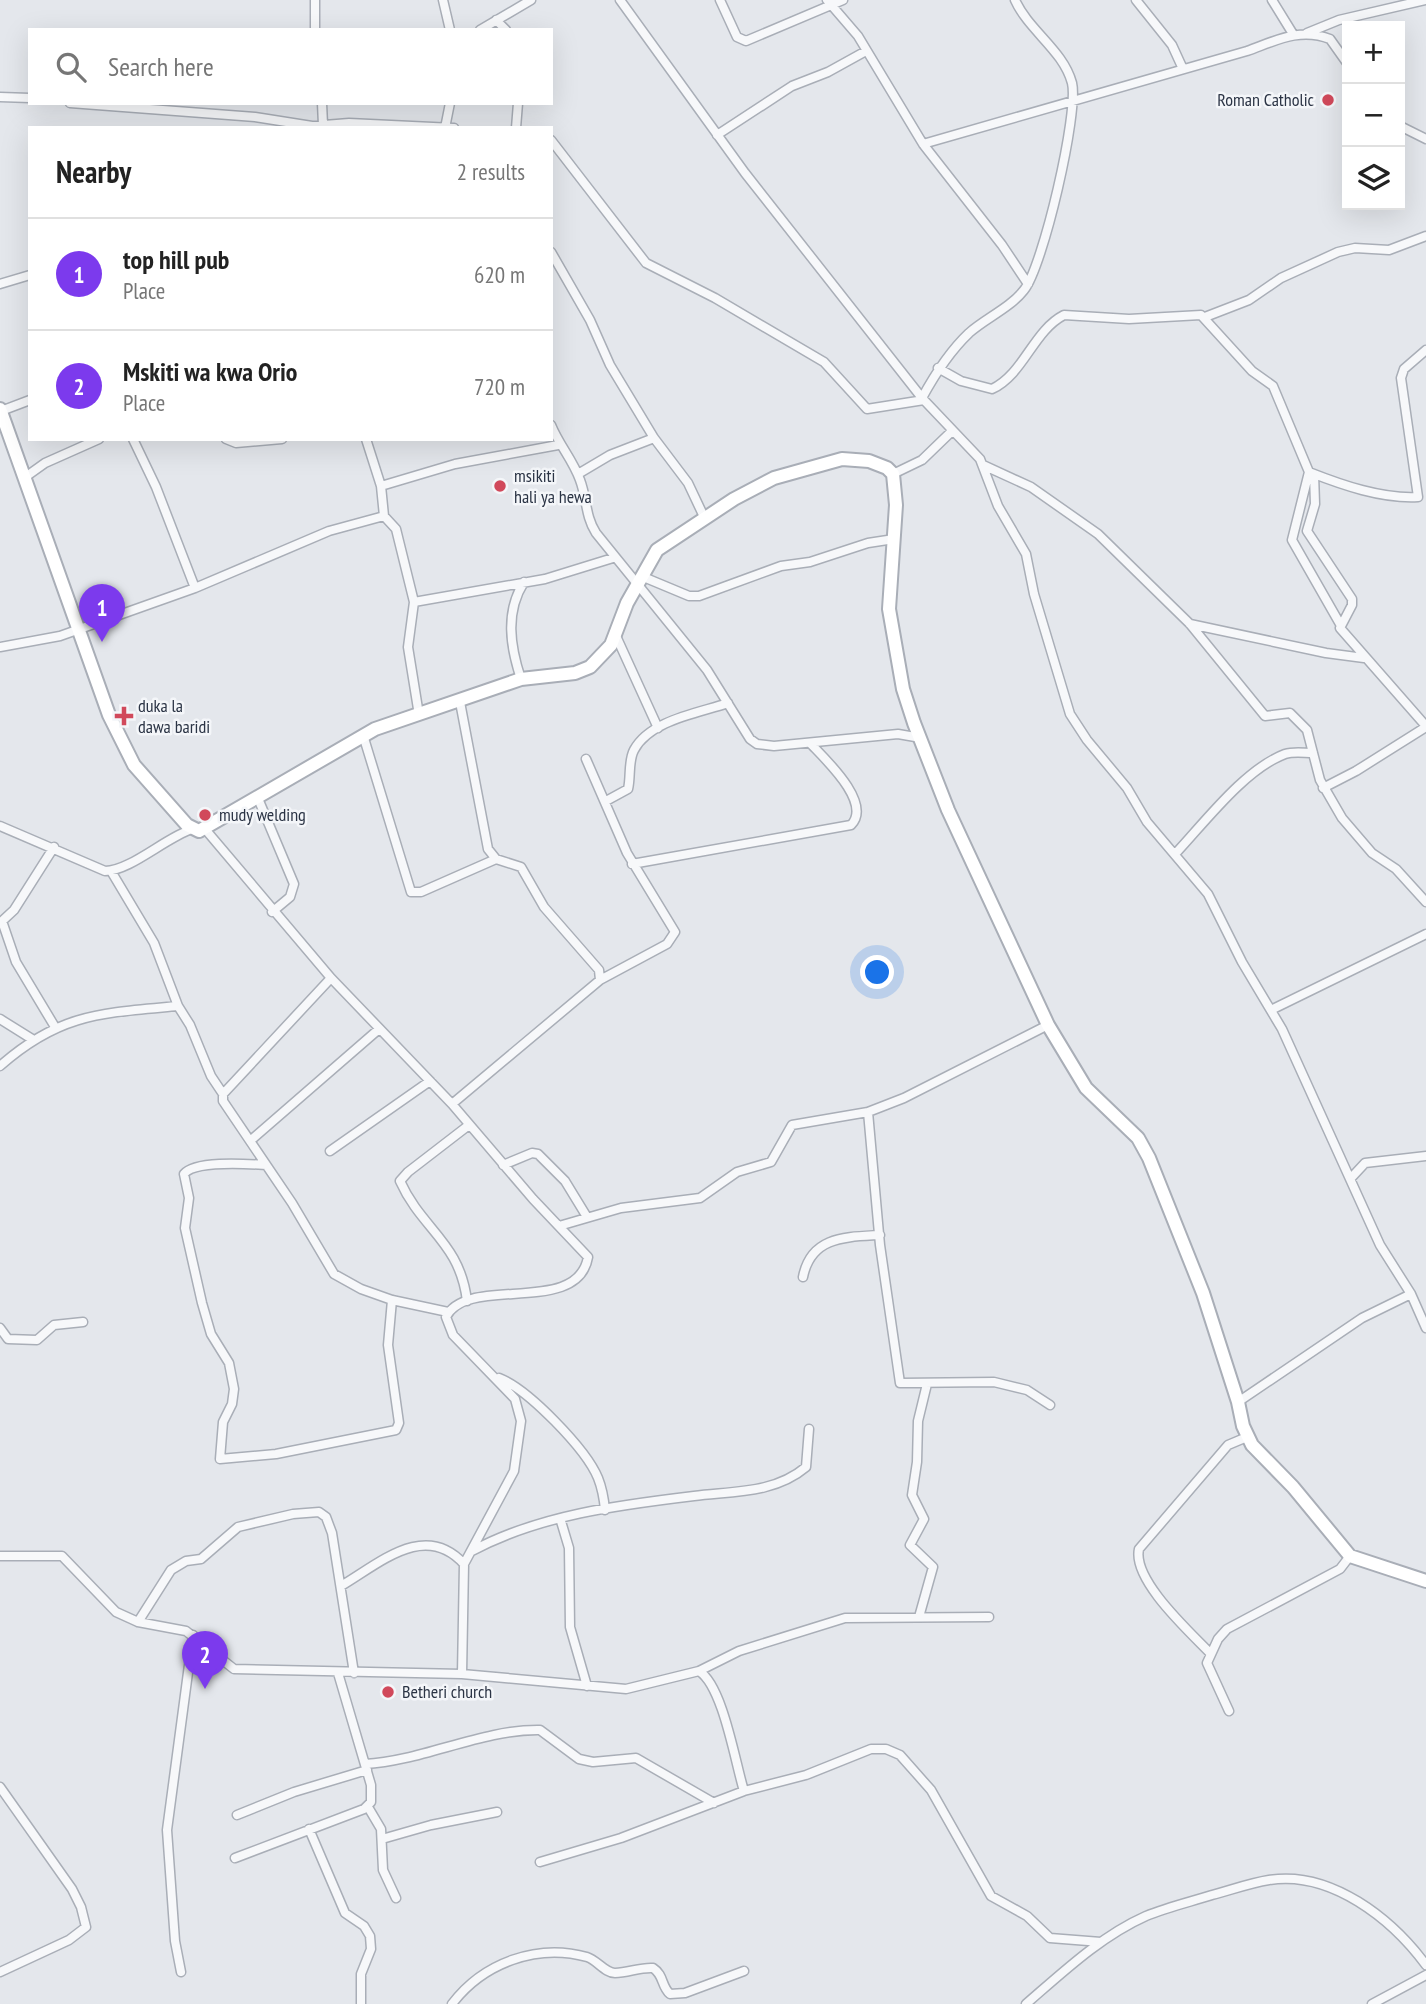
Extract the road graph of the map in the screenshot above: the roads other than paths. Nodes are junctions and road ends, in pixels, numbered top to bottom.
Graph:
1 (315, 0) edge
2 (443, 0) edge
3 (531, 0) edge
4 (620, 0) edge
5 (720, 0) edge
6 (843, 0) edge
7 (1015, 0) edge
8 (1136, 0) edge
9 (1272, 0) edge
10 (1425, 0) edge
11 (828, 2) edge
12 (496, 20) junction
13 (315, 28) edge
14 (450, 28) edge
15 (483, 28) edge
16 (504, 28) edge
17 (1307, 33) junction
18 (1293, 34) junction
19 (866, 51) junction
20 (1342, 56) edge
21 (1183, 69) junction
22 (0, 97) edge
23 (28, 98) edge
24 (1075, 101) junction
25 (93, 105) edge
26 (322, 105) edge
27 (450, 105) edge
28 (517, 105) edge
29 (323, 125) junction
30 (364, 126) edge
31 (445, 126) edge
32 (516, 126) edge
33 (1405, 128) edge
34 (718, 135) junction
35 (1426, 139) edge
36 (553, 143) edge
37 (923, 144) junction
38 (1426, 236) edge
39 (553, 255) edge
40 (28, 276) edge
41 (0, 284) edge
42 (1028, 284) junction
43 (1205, 317) junction
44 (1426, 349) edge
45 (938, 368) junction
46 (923, 399) junction
47 (28, 401) edge
48 (0, 410) edge
49 (553, 431) edge
50 (951, 432) junction
51 (654, 438) junction
52 (95, 441) edge
53 (134, 441) edge
54 (231, 441) edge
55 (259, 441) edge
56 (367, 441) edge
57 (558, 445) junction
58 (983, 466) junction
59 (1312, 473) junction
60 (578, 474) junction
61 (893, 474) junction
62 (24, 478) junction
63 (381, 486) junction
64 (1422, 499) edge
65 (384, 516) junction
66 (705, 519) junction
67 (894, 540) junction
68 (613, 558) junction
69 (639, 578) junction
70 (524, 582) junction
71 (195, 588) junction
72 (414, 602) junction
73 (1190, 624) junction
74 (1340, 624) junction
75 (80, 629) junction
76 (615, 634) junction
77 (0, 648) edge
78 (1364, 658) junction
79 (521, 679) junction
80 (460, 702) junction
81 (728, 703) junction
82 (419, 715) junction
83 (1426, 726) edge
84 (658, 728) junction
85 (363, 735) junction
86 (921, 738) junction
87 (810, 743) junction
88 (1313, 753) junction
89 (586, 759) dead end
90 (1323, 788) junction
91 (257, 796) junction
92 (606, 801) junction
93 (0, 826) edge
94 (198, 829) junction
95 (54, 847) junction
96 (1176, 853) junction
97 (496, 859) junction
98 (632, 864) junction
99 (111, 871) junction
100 (1426, 902) edge
101 (272, 912) junction
102 (1, 922) edge
103 (1426, 934) edge
104 (331, 978) junction
105 (600, 980) junction
106 (178, 1006) junction
107 (1271, 1010) junction
108 (0, 1018) edge
109 (1048, 1025) junction
110 (55, 1027) junction
111 (379, 1029) junction
112 (32, 1039) junction
113 (0, 1066) edge
114 (430, 1081) junction
115 (223, 1094) junction
116 (452, 1104) junction
117 (868, 1112) junction
118 (468, 1125) junction
119 (250, 1141) junction
120 (330, 1151) dead end
121 (1426, 1156) edge
122 (266, 1165) junction
123 (503, 1165) junction
124 (1351, 1178) junction
125 (587, 1217) junction
126 (559, 1226) junction
127 (880, 1235) junction
128 (803, 1277) dead end
129 (1411, 1294) junction
130 (392, 1300) junction
131 (467, 1301) junction
132 (448, 1312) junction
133 (1423, 1312) edge
134 (83, 1322) dead end
135 (0, 1328) edge
136 (1426, 1328) edge
137 (496, 1377) junction
138 (927, 1384) junction
139 (1238, 1402) junction
140 (1050, 1405) dead end
141 (809, 1429) dead end
142 (1247, 1437) junction
143 (605, 1510) junction
144 (560, 1518) junction
145 (470, 1553) junction
146 (0, 1556) edge
147 (1350, 1556) junction
148 (464, 1564) junction
149 (1426, 1581) edge
150 (341, 1586) junction
151 (919, 1617) junction
152 (989, 1617) dead end
153 (138, 1622) junction
154 (192, 1635) junction
155 (1211, 1654) junction
156 (699, 1671) junction
157 (338, 1673) junction
158 (354, 1673) junction
159 (462, 1674) junction
160 (587, 1686) junction
161 (1229, 1711) dead end
162 (366, 1767) junction
163 (0, 1787) edge
164 (744, 1791) junction
165 (714, 1803) junction
166 (368, 1807) junction
167 (497, 1812) dead end
168 (237, 1815) dead end
169 (309, 1829) junction
170 (382, 1839) junction
171 (235, 1858) dead end
172 (540, 1862) dead end
173 (396, 1898) dead end
174 (1101, 1942) junction
175 (1426, 1965) edge
176 (744, 1971) dead end
177 (0, 1972) edge
178 (181, 1972) dead end
179 (1426, 1975) edge
180 (361, 2004) edge
181 (452, 2004) edge
182 (1026, 2004) edge
183 (1372, 2004) edge

1 - 13 street
2 - 14 street
3 - 12 street
4 - 34 street
5 - 11 street
6 - 11 street
7 - 24 street
8 - 21 street
9 - 18 street
10 - 17 street
11 - 19 street
12 - 15 street
12 - 16 street
17 - 18 street
17 - 20 street
18 - 21 street
19 - 34 street
19 - 37 street
21 - 24 street
22 - 23 street
24 - 37 street
24 - 42 street
25 - 29 street
26 - 29 street
27 - 31 street
28 - 32 street
29 - 30 street
33 - 35 street
34 - 46 street
36 - 46 street
37 - 42 street
38 - 43 street
39 - 51 street
40 - 41 street
42 - 45 street
43 - 45 street
43 - 59 street
44 - 64 street
45 - 46 street
46 - 50 street
47 - 48 street
48 - 62 street
49 - 57 street
50 - 58 street
50 - 61 street
51 - 60 street
51 - 66 street
52 - 62 street
53 - 71 street
54 - 55 street
56 - 63 street
57 - 60 street
57 - 63 street
58 - 73 street
58 - 96 street
59 - 64 street
59 - 74 street
59 - 74 street
60 - 68 street
61 - 66 street
61 - 67 street
62 - 75 street
63 - 65 street
65 - 71 street
65 - 72 street
66 - 69 street
67 - 69 street
67 - 86 street
68 - 69 street
68 - 70 street
69 - 76 street
69 - 81 street
70 - 72 street
70 - 79 street
71 - 75 street
72 - 82 street
73 - 78 street
73 - 88 street
74 - 78 street
75 - 77 street
75 - 94 street
76 - 79 street
76 - 84 street
78 - 83 street
79 - 80 street
80 - 82 street
80 - 97 street
81 - 84 street
81 - 87 street
82 - 85 street
83 - 90 street
84 - 92 street
85 - 91 street
85 - 97 street
86 - 87 street
86 - 109 street
87 - 98 street
88 - 90 street
88 - 96 street
89 - 92 street
90 - 100 street
91 - 94 street
91 - 101 street
92 - 98 street
93 - 95 street
94 - 99 street
94 - 101 street
95 - 99 street
95 - 102 street
96 - 107 street
97 - 105 street
98 - 105 street
99 - 106 street
101 - 104 street
102 - 110 street
103 - 107 street
104 - 111 street
104 - 115 street
105 - 116 street
106 - 110 street
106 - 115 street
107 - 124 street
108 - 112 street
109 - 117 street
109 - 139 street
110 - 112 street
111 - 114 street
111 - 119 street
112 - 113 street
114 - 116 street
114 - 120 street
115 - 119 street
116 - 118 street
117 - 125 street
117 - 127 street
118 - 123 street
118 - 131 street
119 - 122 street
121 - 124 street
122 - 130 street
122 - 130 street
123 - 125 street
123 - 126 street
124 - 129 street
125 - 126 street
126 - 131 street
127 - 128 street
127 - 138 street
129 - 133 street
129 - 139 street
130 - 132 street
131 - 132 street
132 - 137 street
133 - 136 street
134 - 135 street
137 - 143 street
137 - 145 street
138 - 140 street
138 - 151 street
139 - 142 street
141 - 143 street
142 - 147 street
142 - 155 street
143 - 144 street
144 - 145 street
144 - 160 street
145 - 148 street
146 - 153 street
147 - 149 street
147 - 155 street
148 - 150 street
148 - 159 street
150 - 153 street
150 - 158 street
151 - 152 street
151 - 156 street
153 - 154 street
154 - 157 street
154 - 178 street
155 - 161 street
156 - 160 street
156 - 164 street
157 - 158 street
157 - 162 street
158 - 159 street
159 - 160 street
162 - 165 street
162 - 166 street
162 - 168 street
163 - 177 street
164 - 165 street
164 - 174 street
165 - 172 street
166 - 169 street
166 - 170 street
167 - 170 street
169 - 171 street
169 - 180 street
170 - 173 street
174 - 175 street
174 - 182 street
176 - 181 street
179 - 183 street

